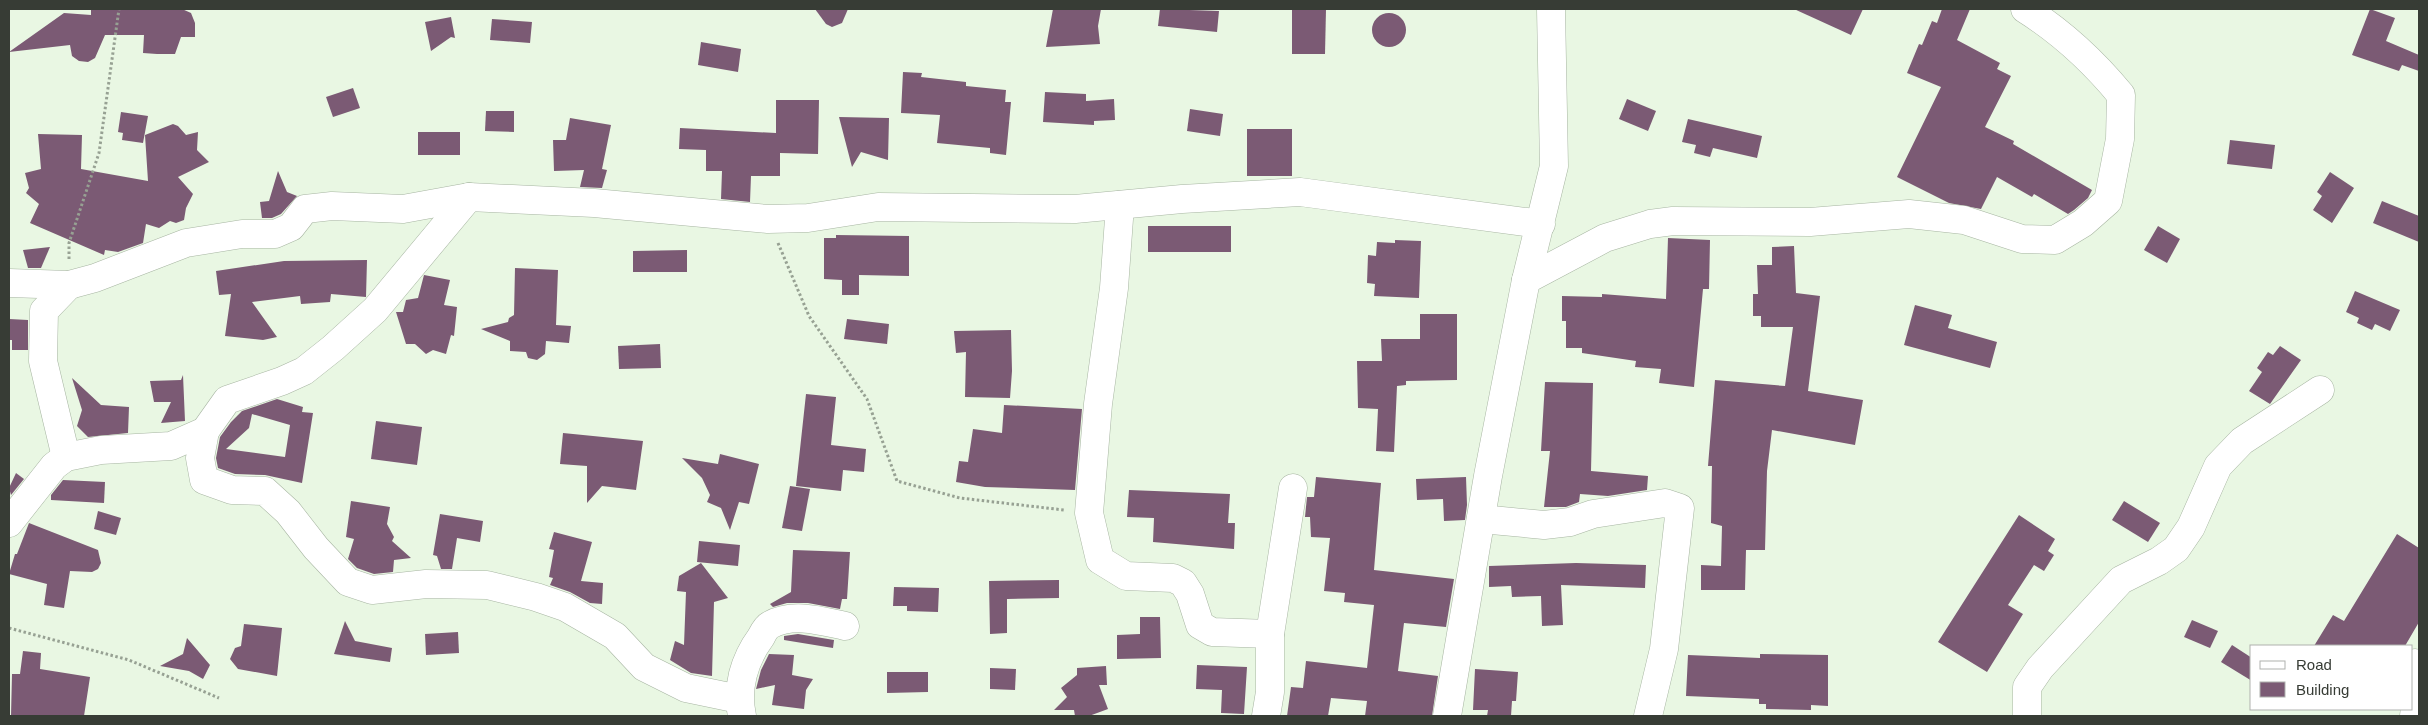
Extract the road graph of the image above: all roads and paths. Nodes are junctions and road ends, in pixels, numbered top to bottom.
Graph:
1 (119, 9) edge
2 (1550, 9) edge
3 (2026, 9) edge
4 (469, 197) junction
5 (1120, 205) junction
6 (768, 219) junction
7 (1541, 224) junction
8 (1526, 280) junction
9 (9, 283) edge
10 (69, 285) junction
11 (2320, 390) dead end
12 (205, 431) junction
13 (66, 457) junction
14 (1293, 488) dead end
15 (1089, 513) junction
16 (1481, 520) junction
17 (9, 523) edge
18 (845, 626) dead end
19 (9, 628) edge
20 (1270, 634) junction
21 (2414, 662) dead end
22 (219, 698) dead end
23 (740, 708) edge
24 (1266, 716) edge
25 (1448, 716) edge
26 (1648, 716) edge
27 (2027, 716) edge
28 (2414, 716) edge

1 - 10 path
2 - 7 street
3 - 8 street
4 - 6 street
4 - 10 street
4 - 12 street
5 - 6 street
5 - 7 street
5 - 15 street
6 - 15 path
7 - 8 street
8 - 16 street
9 - 10 street
10 - 13 street
11 - 27 street
12 - 13 street
12 - 23 street
13 - 17 street
14 - 20 street
15 - 20 street
16 - 25 street
16 - 26 street
18 - 23 street
19 - 22 path
20 - 24 street
21 - 28 street

